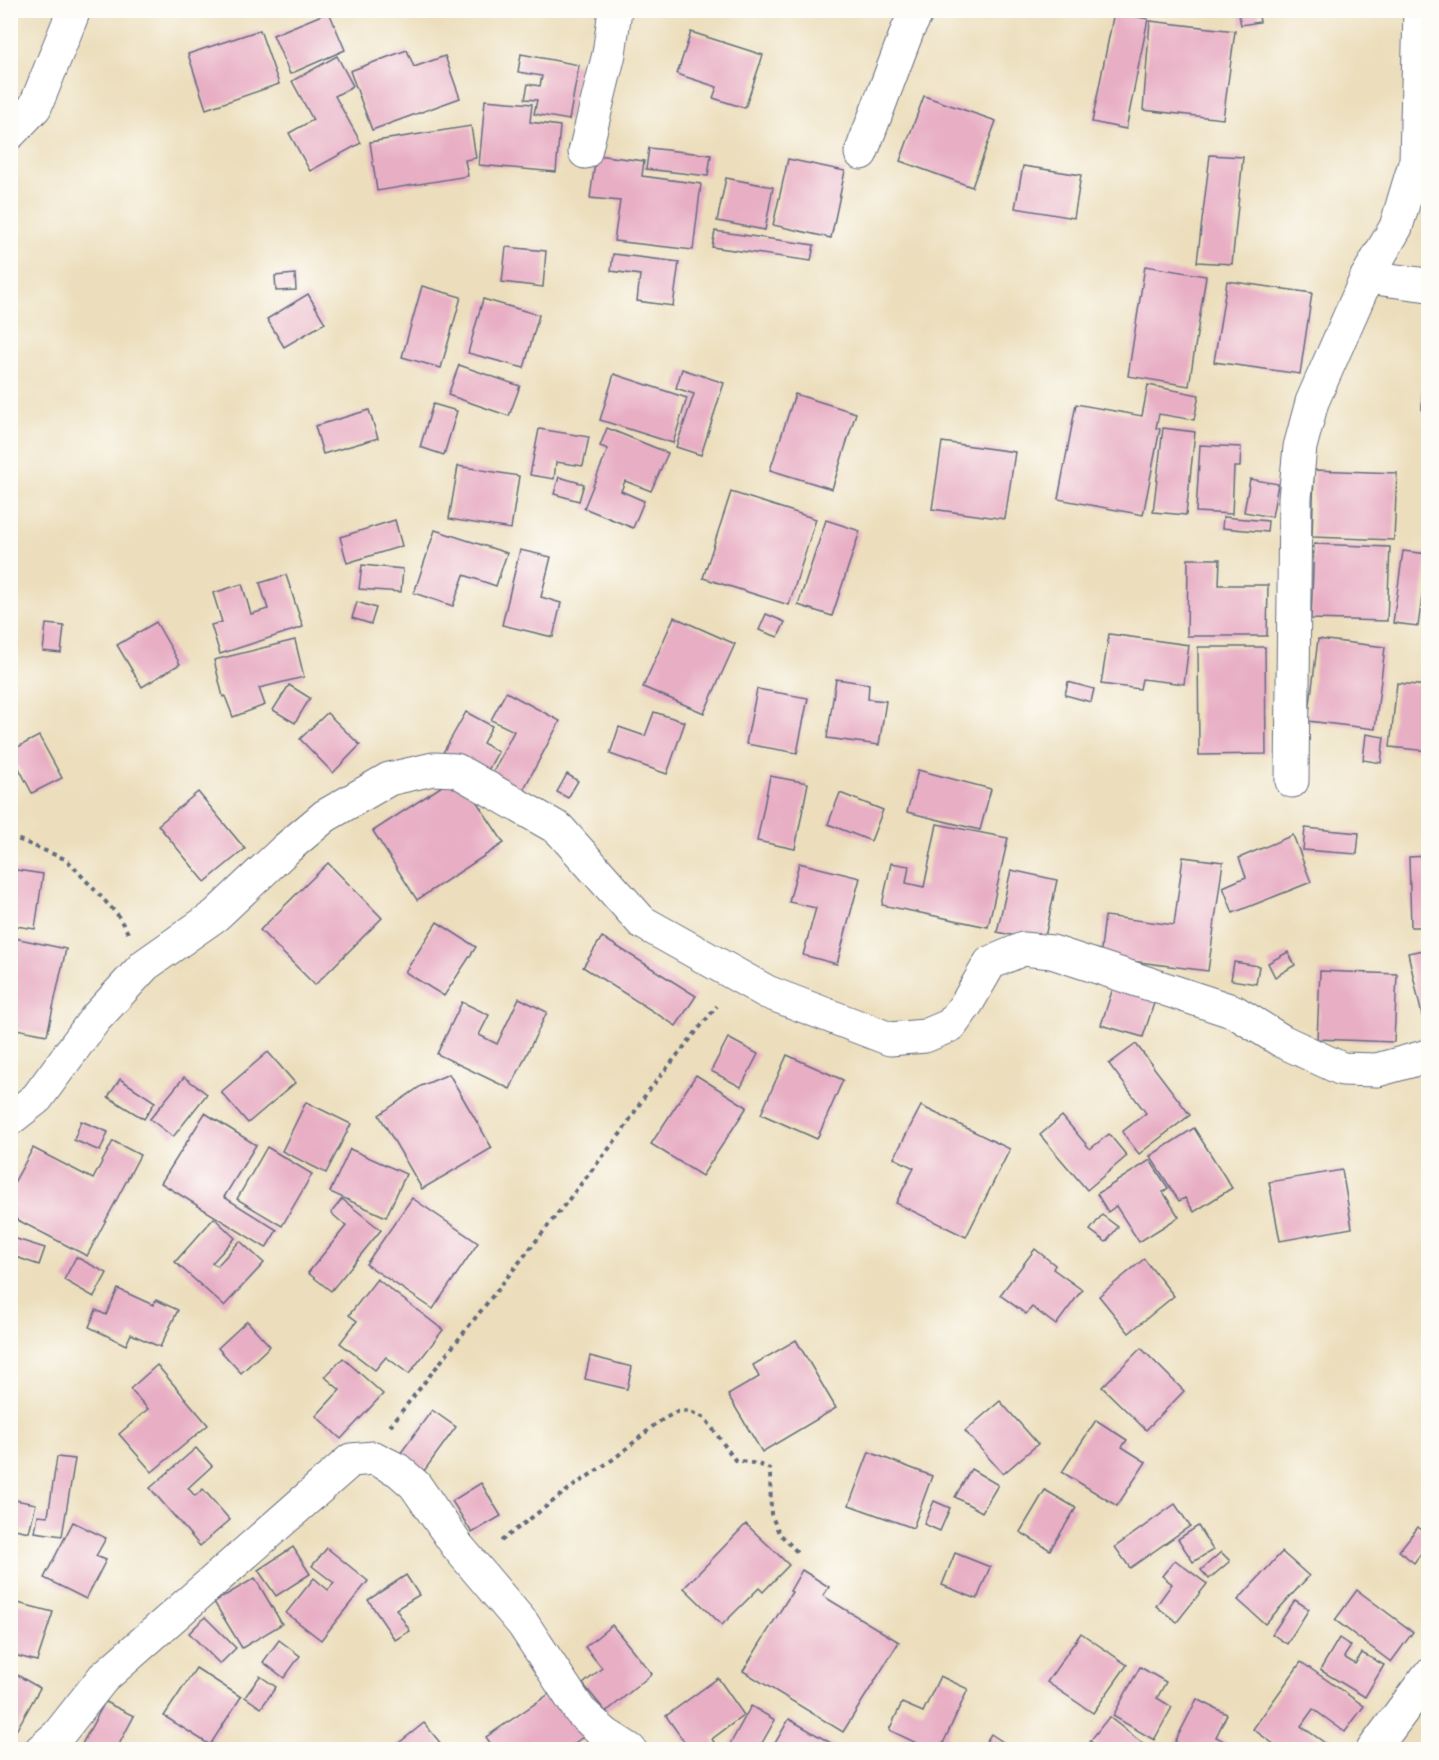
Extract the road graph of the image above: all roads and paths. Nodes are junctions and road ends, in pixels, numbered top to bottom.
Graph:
1 (74, 10) edge
2 (615, 10) edge
3 (918, 10) edge
4 (1420, 10) edge
5 (10, 133) edge
6 (585, 152) dead end
7 (861, 153) dead end
8 (1367, 277) junction
9 (1428, 285) edge
10 (1292, 782) dead end
11 (10, 836) edge
12 (145, 965) junction
13 (740, 977) junction
14 (1428, 1056) edge
15 (10, 1119) edge
16 (351, 1460) junction
17 (798, 1553) dead end
18 (471, 1563) junction
19 (1428, 1676) edge
20 (47, 1748) edge
21 (630, 1749) edge
22 (1373, 1749) edge

1 - 5 street
2 - 6 street
3 - 7 street
4 - 8 street
8 - 9 street
8 - 10 street
11 - 12 path
12 - 13 street
12 - 15 street
13 - 14 street
13 - 16 path
16 - 18 street
16 - 20 street
17 - 18 path
18 - 21 street
19 - 22 street

